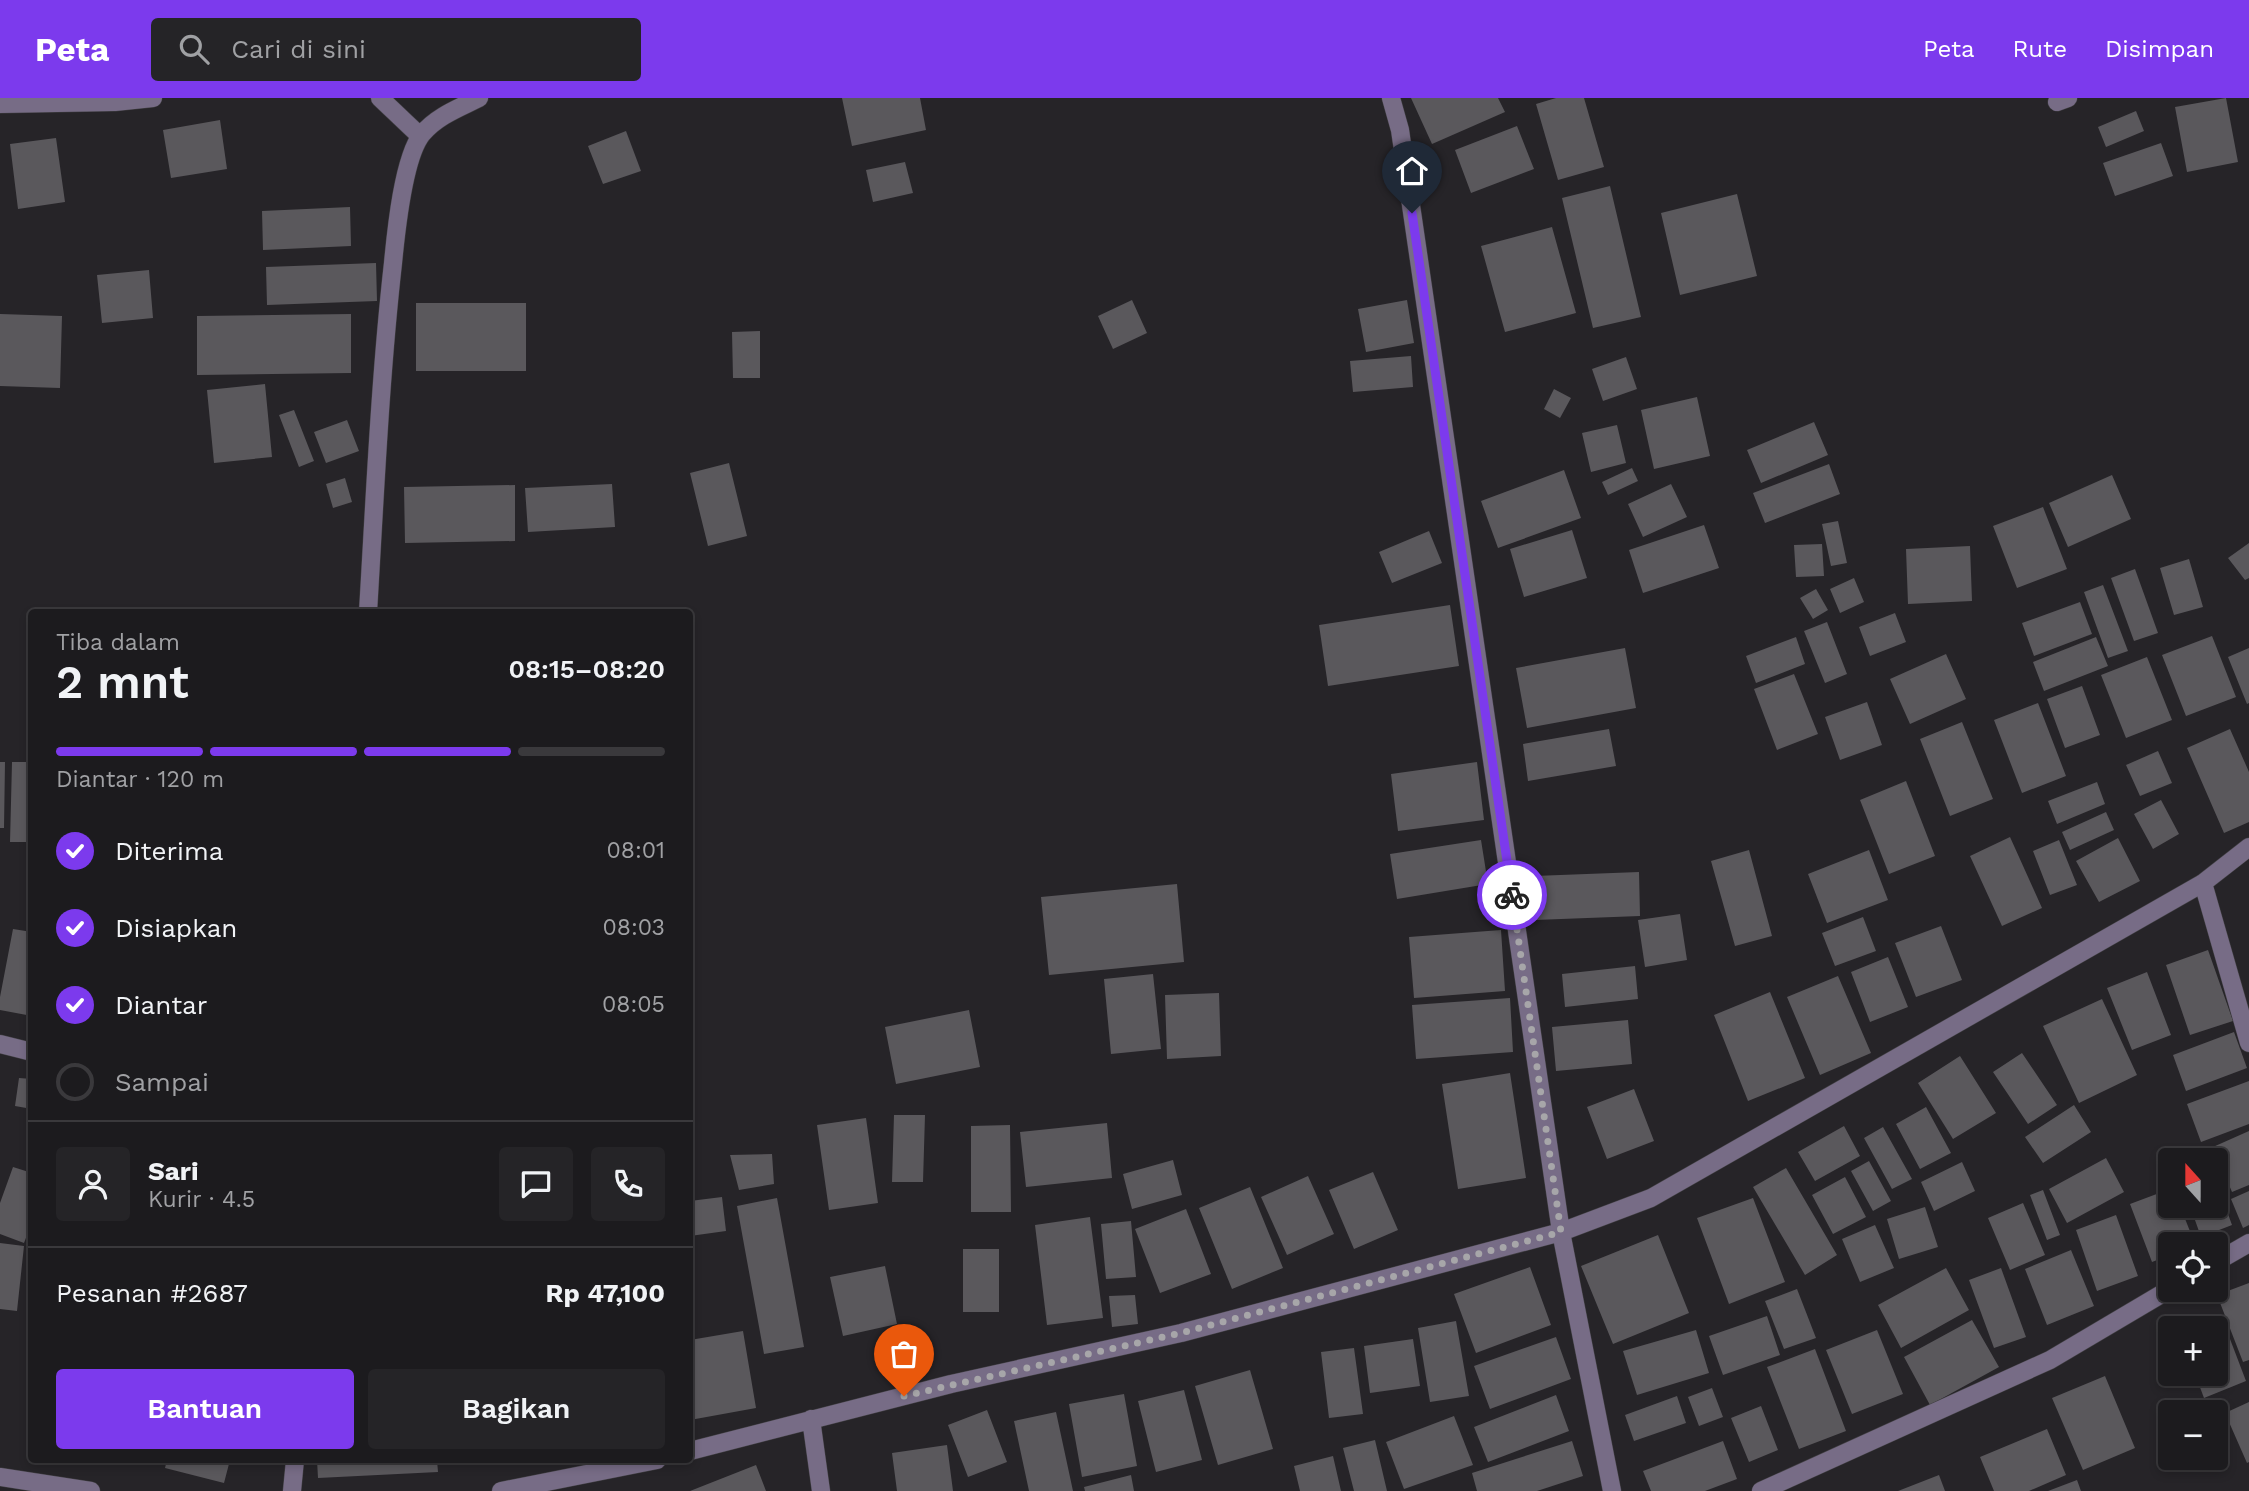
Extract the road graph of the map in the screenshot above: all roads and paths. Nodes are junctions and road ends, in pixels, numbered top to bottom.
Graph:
1 (153, 98) edge
2 (380, 98) edge
3 (479, 98) edge
4 (1391, 98) edge
5 (0, 104) edge
6 (420, 136) junction
7 (368, 609) edge
8 (2249, 847) edge
9 (2203, 883) junction
10 (2249, 1042) edge
11 (0, 1044) edge
12 (28, 1051) edge
13 (1561, 1232) junction
14 (2249, 1242) edge
15 (2228, 1255) edge
16 (2158, 1296) edge
17 (811, 1419) junction
18 (693, 1450) edge
19 (295, 1463) edge
20 (642, 1463) edge
21 (0, 1477) edge
22 (91, 1491) edge
23 (292, 1491) edge
24 (501, 1491) edge
25 (821, 1491) edge
26 (1612, 1491) edge
27 (1761, 1491) edge

1 - 5 street
2 - 6 street
3 - 6 street
4 - 13 street
6 - 7 street
8 - 9 street
9 - 10 street
9 - 13 street
11 - 12 street
13 - 17 street
13 - 26 street
14 - 15 street
16 - 27 street
17 - 18 street
17 - 25 street
19 - 23 street
20 - 24 street
21 - 22 street

